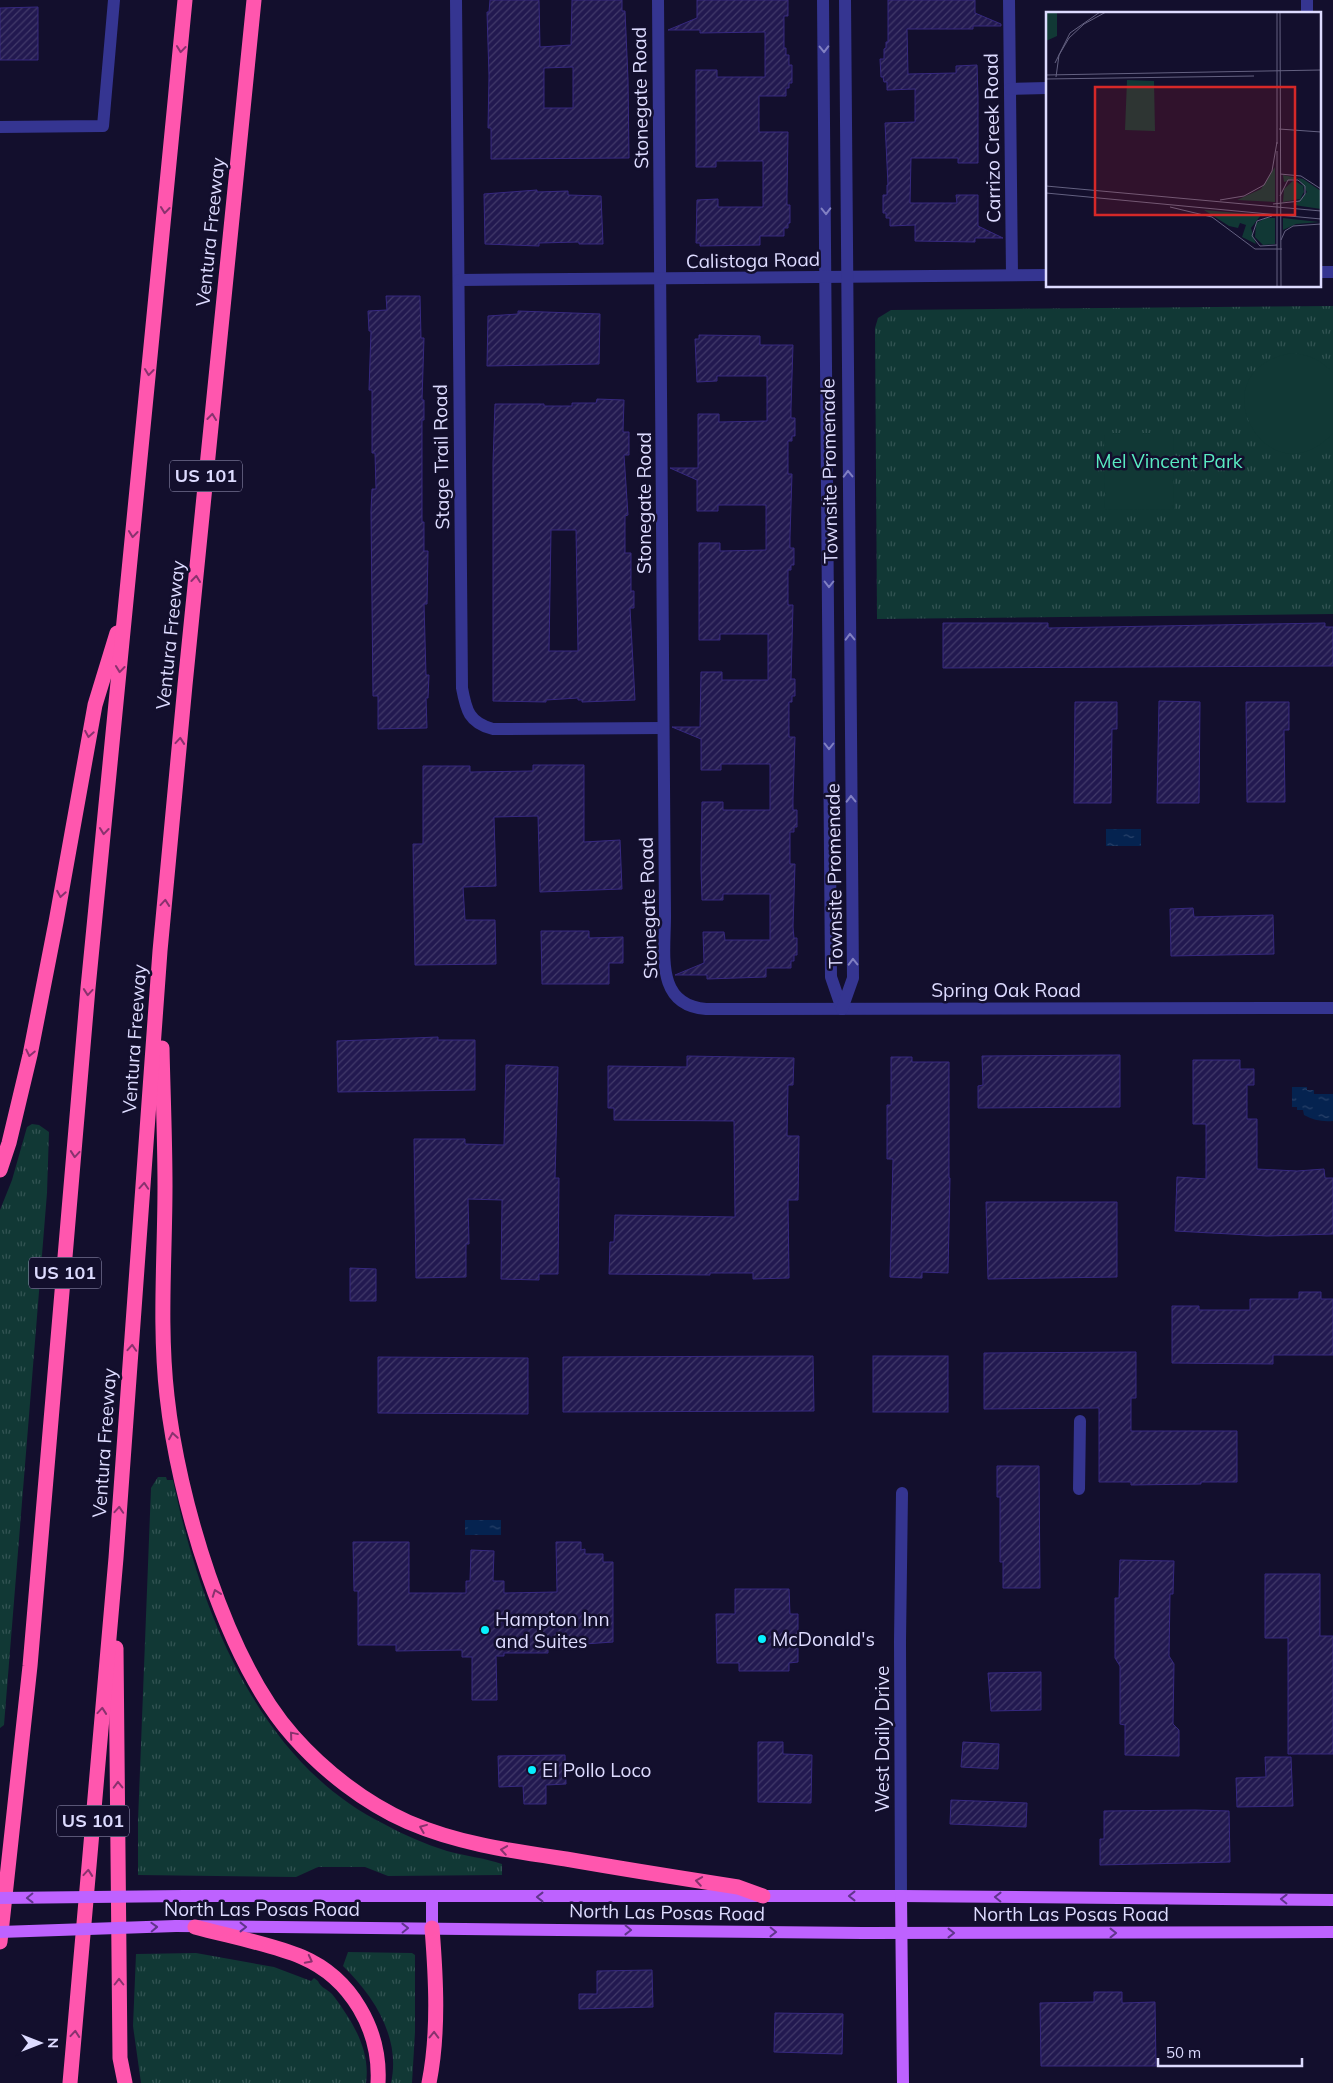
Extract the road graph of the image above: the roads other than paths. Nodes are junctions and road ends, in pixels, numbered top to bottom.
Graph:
1 (114, 0) edge
2 (185, 0) edge
3 (254, 0) edge
4 (456, 0) edge
5 (658, 0) edge
6 (824, 0) edge
7 (845, 0) edge
8 (1009, 0) edge
9 (1046, 88) edge
10 (1010, 89) junction
11 (0, 127) edge
12 (1320, 272) edge
13 (1333, 272) edge
14 (1012, 275) junction
15 (1046, 275) edge
16 (827, 278) junction
17 (846, 278) junction
18 (459, 280) junction
19 (661, 280) junction
20 (127, 603) junction
21 (663, 728) junction
22 (160, 951) junction
23 (681, 1001) joint
24 (1333, 1008) edge
25 (842, 1009) junction
26 (0, 1170) edge
27 (1080, 1421) dead end
28 (1079, 1489) dead end
29 (902, 1493) dead end
30 (116, 1558) junction
31 (763, 1896) junction
32 (901, 1896) junction
33 (432, 1897) junction
34 (0, 1898) edge
35 (1333, 1900) edge
36 (195, 1927) junction
37 (432, 1928) junction
38 (0, 1932) edge
39 (1333, 1932) edge
40 (902, 1933) junction
41 (0, 1942) edge
42 (70, 2083) edge
43 (125, 2083) edge
44 (378, 2083) edge
45 (430, 2083) edge
46 (903, 2083) edge

1 - 11 street
2 -> 20 highway, US 101
22 -> 3 highway, Ventura Freeway / US 101
4 - 18 street, Stage Trail Road
5 - 19 street, Stonegate Road
6 -> 16 street, Townsite Promenade
7 - 17 street, Townsite Promenade
8 - 10 street, Carrizo Creek Road
9 - 10 street
10 - 14 street, Carrizo Creek Road
12 - 13 street
14 - 15 street, Calistoga Road
14 - 17 street, Calistoga Road
16 - 17 street, Calistoga Road
16 - 19 street, Calistoga Road
16 -> 25 street, Townsite Promenade
25 -> 17 street, Townsite Promenade
18 - 19 street, Calistoga Road
18 - 21 street, Stage Trail Road
19 - 21 street, Stonegate Road
20 -> 26 highway
20 -> 41 highway, US 101
21 - 23 street, Stonegate Road
30 -> 22 highway, Ventura Freeway / US 101
31 -> 22 highway
23 - 25 street, Spring Oak Road
24 - 25 street, Spring Oak Road
27 - 28 street
29 - 32 street, West Daily Drive
42 -> 30 highway, Ventura Freeway / US 101
43 -> 30 highway
32 -> 31 main road, North Las Posas Road
31 -> 33 main road, North Las Posas Road
35 -> 32 main road, North Las Posas Road
32 - 40 main road
33 -> 34 main road, North Las Posas Road, bridge
33 - 37 main road
36 -> 37 main road, North Las Posas Road
38 -> 36 main road, North Las Posas Road, bridge
36 -> 44 highway
37 -> 40 main road, North Las Posas Road
45 -> 37 highway
40 -> 39 main road, North Las Posas Road
40 - 46 main road

